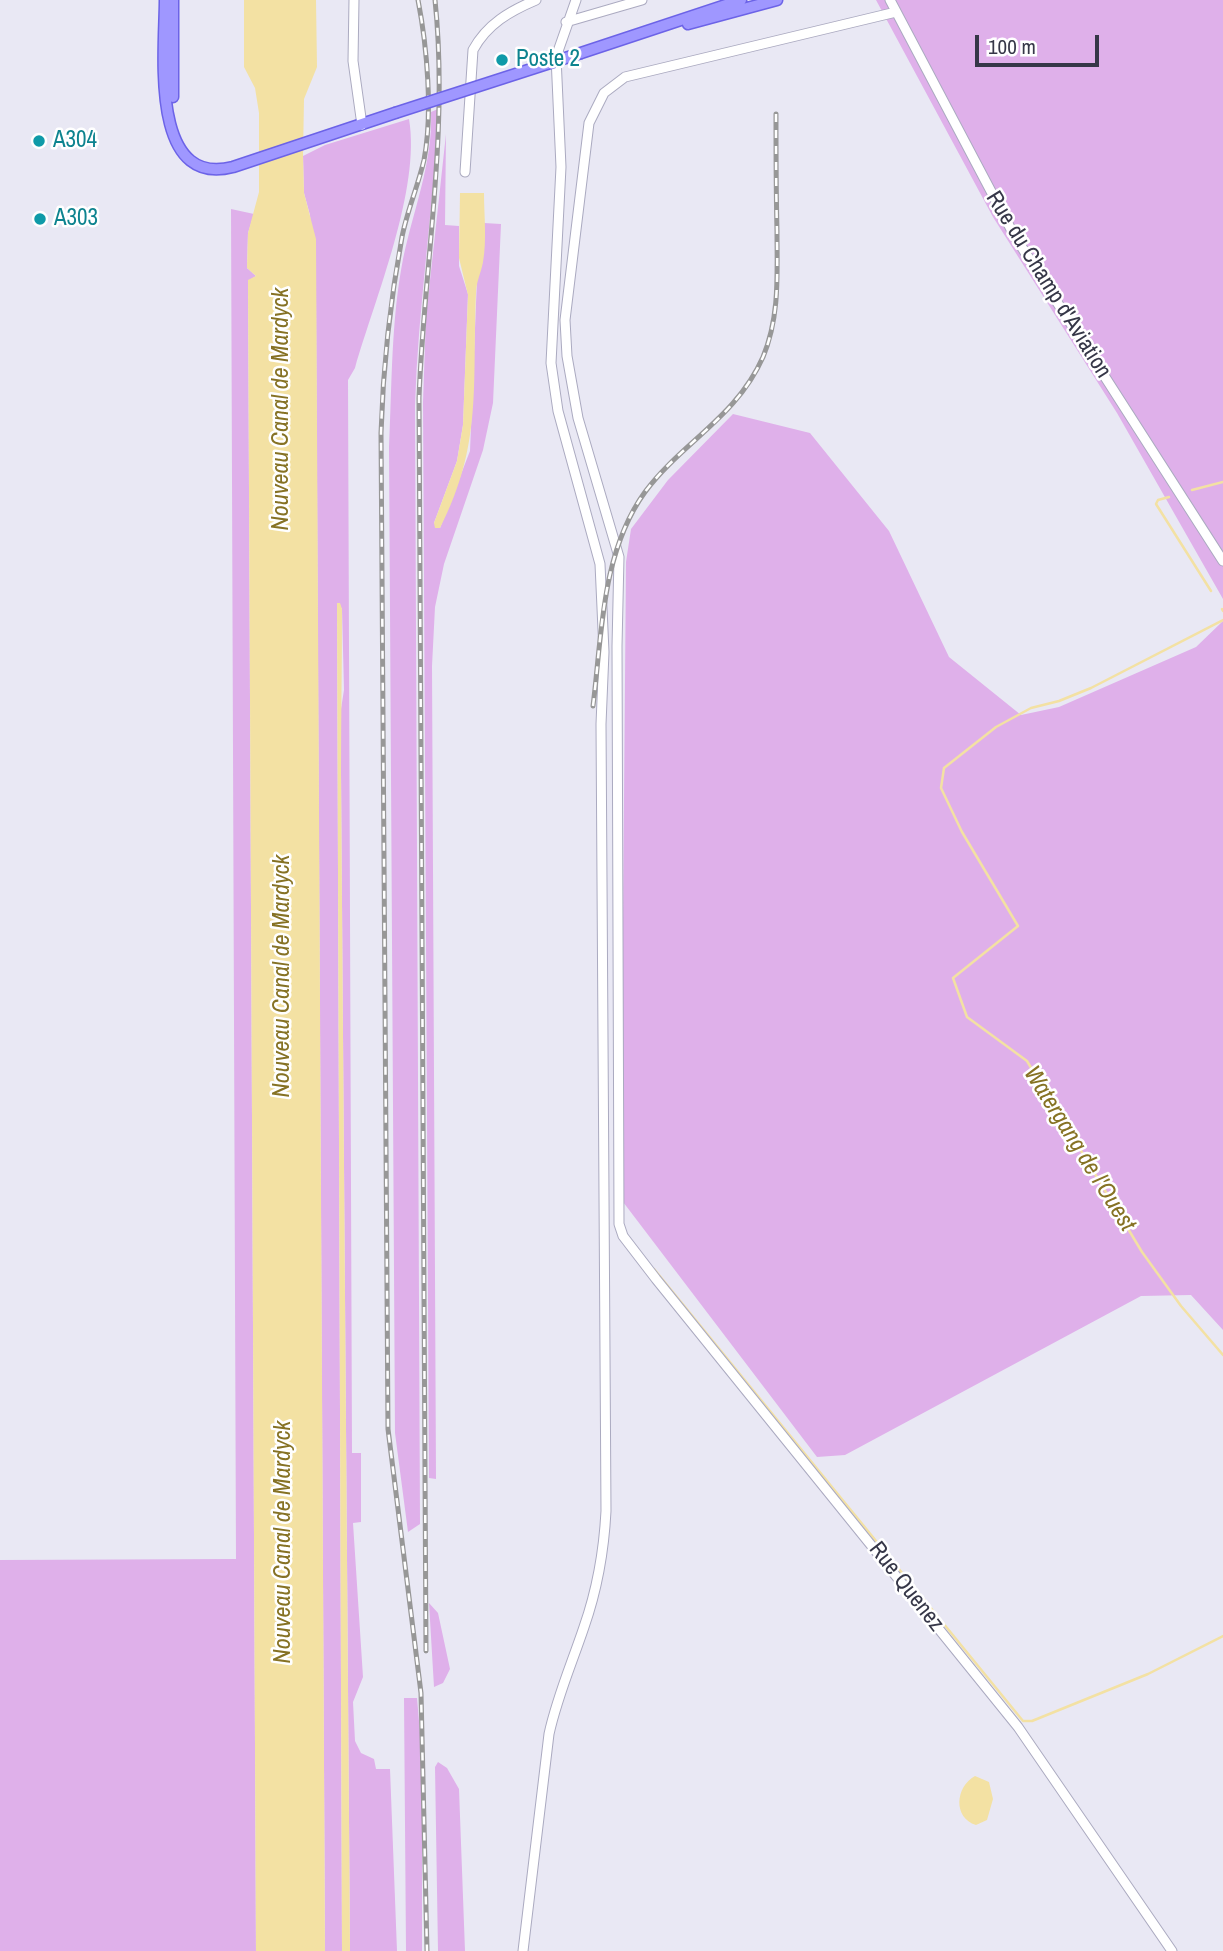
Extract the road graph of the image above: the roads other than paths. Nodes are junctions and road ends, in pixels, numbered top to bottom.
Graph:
1 (165, 0) edge
2 (173, 0) edge
3 (354, 0) edge
4 (536, 0) edge
5 (576, 0) edge
6 (642, 0) edge
7 (741, 0) edge
8 (778, 0) edge
9 (890, 0) edge
10 (896, 12) junction
11 (566, 22) junction
12 (638, 35) junction
13 (362, 125) junction
14 (174, 139) junction
15 (465, 172) dead end
16 (1223, 561) edge
17 (523, 1951) edge
18 (1172, 1951) edge

1 - 14 main road
2 - 14 main road
3 - 13 street
4 - 15 street
5 - 11 street
6 - 11 street
7 - 12 main road
8 - 12 main road
9 - 10 street, Rue du Champ d'Aviation
10 - 16 street, Rue du Champ d'Aviation
10 - 18 street, Rue Quenez
11 - 17 street
12 - 13 main road, bridge
13 - 14 main road

